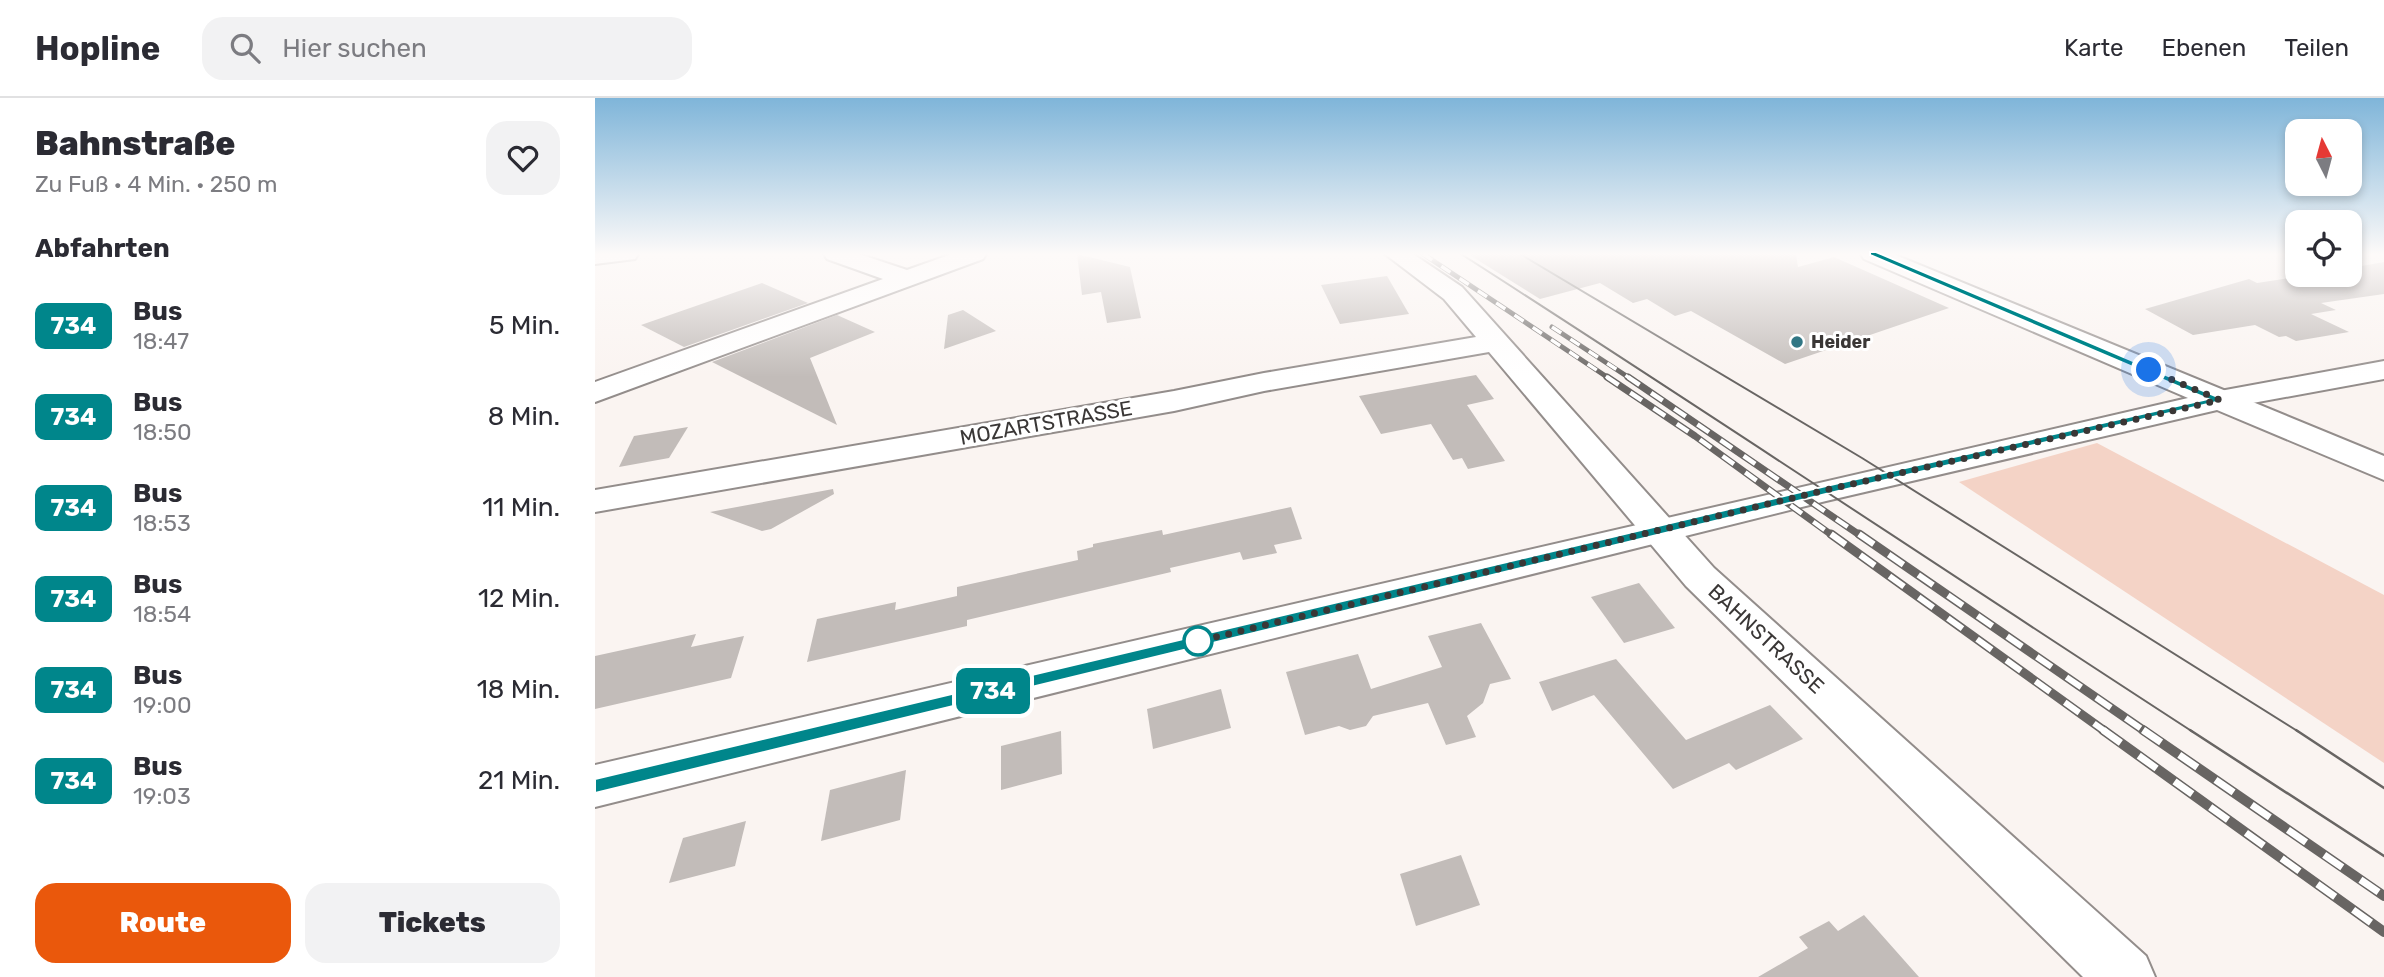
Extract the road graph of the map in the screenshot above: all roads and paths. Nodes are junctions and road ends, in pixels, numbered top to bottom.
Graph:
1 (864, 295) edge
2 (1455, 295) edge
3 (1970, 295) edge
4 (1496, 342) junction
5 (2384, 370) edge
6 (595, 393) edge
7 (2220, 400) junction
8 (2384, 469) edge
9 (595, 500) edge
10 (1661, 530) junction
11 (595, 786) edge
12 (2125, 977) edge

1 - 6 street
2 - 4 street, BAHNSTRASSE
3 - 7 street
4 - 9 street, MOZARTSTRASSE
4 - 10 street, BAHNSTRASSE
5 - 7 street
7 - 8 street
7 - 10 street
10 - 11 street
10 - 12 street, BAHNSTRASSE

